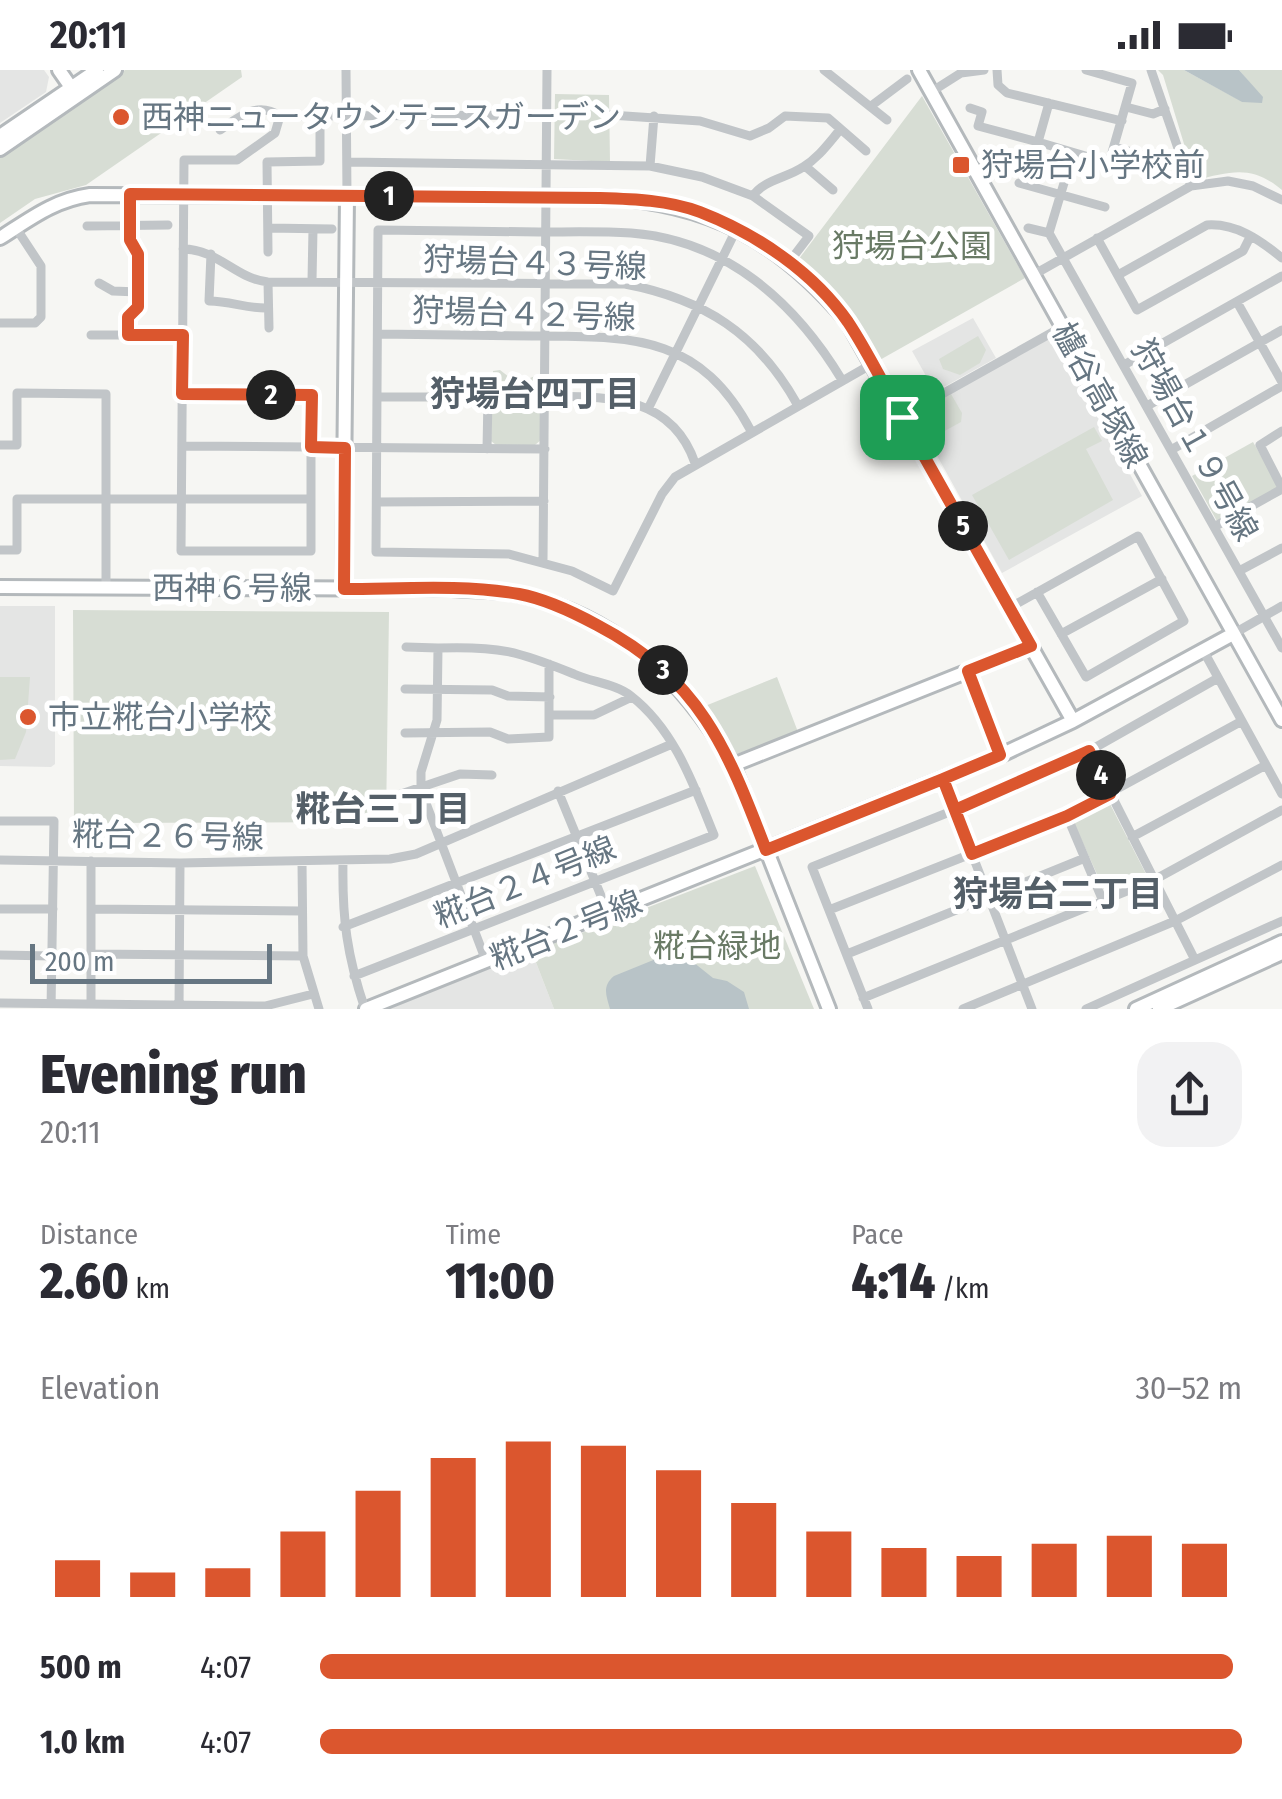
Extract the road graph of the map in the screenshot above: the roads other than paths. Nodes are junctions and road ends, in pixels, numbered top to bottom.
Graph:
1 (59, 70) edge
2 (97, 70) edge
3 (115, 70) edge
4 (346, 70) edge
5 (547, 70) edge
6 (984, 70) edge
7 (997, 70) edge
8 (1086, 70) edge
9 (1151, 70) edge
10 (832, 72) edge
11 (913, 75) edge
12 (74, 91) junction
13 (931, 92) junction
14 (1049, 102) junction
15 (871, 106) junction
16 (1126, 107) junction
17 (970, 108) dead end
18 (1165, 110) junction
19 (547, 115) junction
20 (610, 115) dead end
21 (280, 116) junction
22 (320, 116) junction
23 (346, 116) junction
24 (654, 116) junction
25 (887, 120) dead end
26 (1122, 121) junction
27 (220, 130) dead end
28 (839, 130) junction
29 (0, 136) edge
30 (1038, 142) junction
31 (1114, 147) junction
32 (0, 149) edge
33 (866, 151) dead end
34 (1073, 153) junction
35 (1144, 155) dead end
36 (346, 162) junction
37 (547, 164) junction
38 (650, 166) junction
39 (804, 166) junction
40 (1019, 183) dead end
41 (1191, 186) junction
42 (834, 190) dead end
43 (130, 194) junction
44 (184, 194) junction
45 (268, 195) junction
46 (1060, 195) junction
47 (347, 196) junction
48 (753, 196) junction
49 (547, 197) junction
50 (1282, 200) edge
51 (1106, 207) dead end
52 (130, 224) junction
53 (168, 224) dead end
54 (87, 226) dead end
55 (16, 228) junction
56 (268, 228) junction
57 (1028, 228) dead end
58 (313, 229) junction
59 (332, 229) dead end
60 (736, 230) junction
61 (546, 232) junction
62 (1049, 233) junction
63 (0, 238) edge
64 (1098, 238) junction
65 (1249, 239) junction
66 (184, 249) junction
67 (268, 252) dead end
68 (211, 254) junction
69 (1064, 257) junction
70 (1282, 258) edge
71 (721, 260) junction
72 (790, 261) junction
73 (1118, 274) junction
74 (1033, 275) junction
75 (1282, 276) edge
76 (312, 281) junction
77 (99, 282) dead end
78 (268, 282) junction
79 (346, 282) junction
80 (378, 282) junction
81 (546, 284) junction
82 (138, 292) junction
83 (1237, 302) junction
84 (698, 307) junction
85 (268, 308) junction
86 (0, 324) edge
87 (1062, 327) junction
88 (268, 328) dead end
89 (1282, 330) edge
90 (378, 334) junction
91 (92, 335) dead end
92 (128, 335) junction
93 (183, 335) junction
94 (546, 336) junction
95 (1260, 342) junction
96 (675, 354) junction
97 (872, 364) junction
98 (1124, 366) junction
99 (842, 380) junction
100 (1282, 384) edge
101 (182, 394) junction
102 (546, 396) junction
103 (378, 397) junction
104 (797, 404) junction
105 (1147, 406) junction
106 (648, 409) junction
107 (902, 417) junction
108 (751, 431) junction
109 (1282, 431) edge
110 (0, 445) edge
111 (182, 446) junction
112 (311, 447) junction
113 (345, 448) junction
114 (377, 448) junction
115 (488, 449) junction
116 (545, 449) junction
117 (1171, 450) junction
118 (695, 463) junction
119 (1282, 489) edge
120 (106, 499) junction
121 (182, 499) junction
122 (311, 499) junction
123 (544, 501) junction
124 (376, 502) junction
125 (1214, 527) junction
126 (1282, 548) edge
127 (0, 550) edge
128 (543, 562) junction
129 (1239, 572) junction
130 (1162, 579) junction
131 (0, 587) edge
132 (106, 588) junction
133 (344, 589) junction
134 (1037, 592) junction
135 (1282, 606) edge
136 (1009, 608) junction
137 (1264, 616) junction
138 (1062, 634) junction
139 (1232, 634) junction
140 (1031, 646) junction
141 (406, 647) dead end
142 (438, 648) junction
143 (1282, 648) edge
144 (1203, 650) junction
145 (549, 664) junction
146 (968, 671) junction
147 (1218, 678) junction
148 (405, 689) dead end
149 (438, 689) junction
150 (632, 696) junction
151 (550, 697) junction
152 (550, 715) junction
153 (1282, 720) edge
154 (1242, 721) junction
155 (1073, 722) junction
156 (405, 732) dead end
157 (434, 732) junction
158 (672, 744) junction
159 (1089, 751) junction
160 (1000, 755) junction
161 (733, 765) junction
162 (1266, 765) junction
163 (492, 775) dead end
164 (943, 779) junction
165 (421, 790) junction
166 (696, 790) junction
167 (558, 791) junction
168 (401, 794) dead end
169 (1110, 794) junction
170 (1282, 794) edge
171 (955, 810) junction
172 (1282, 810) edge
173 (1067, 816) junction
174 (0, 821) edge
175 (577, 836) junction
176 (1132, 837) junction
177 (439, 844) junction
178 (766, 850) junction
179 (972, 854) junction
180 (1085, 858) junction
181 (0, 860) edge
182 (53, 860) junction
183 (92, 861) junction
184 (180, 862) junction
185 (302, 862) junction
186 (343, 862) junction
187 (1282, 865) edge
188 (1154, 880) junction
189 (595, 881) junction
190 (456, 885) junction
191 (989, 898) junction
192 (1103, 901) junction
193 (0, 909) edge
194 (52, 909) junction
195 (91, 909) junction
196 (180, 910) junction
197 (829, 910) junction
198 (300, 911) junction
199 (608, 913) junction
200 (1175, 921) junction
201 (1282, 921) edge
202 (343, 926) junction
203 (474, 930) junction
204 (1006, 941) junction
205 (1282, 942) edge
206 (1282, 953) edge
207 (91, 954) junction
208 (846, 954) junction
209 (180, 955) junction
210 (0, 956) edge
211 (52, 956) junction
212 (304, 956) junction
213 (1195, 960) junction
214 (486, 961) junction
215 (354, 976) junction
216 (1023, 985) junction
217 (313, 994) junction
218 (863, 998) junction
219 (0, 1003) edge
220 (91, 1003) junction
221 (52, 1006) edge
222 (180, 1007) edge
223 (319, 1009) edge
224 (365, 1009) edge
225 (830, 1009) edge
226 (868, 1009) edge
227 (963, 1009) edge
228 (1032, 1009) edge
229 (1086, 1009) edge
230 (1136, 1009) edge
231 (1160, 1009) edge

1 - 12 street
2 - 12 street
3 - 12 street
4 - 23 street
5 - 19 street
6 - 13 street
7 - 14 street
8 - 16 street
9 - 18 street
10 - 15 street
11 - 13 street, 櫨谷高塚線
11 - 15 street
12 - 29 street
12 - 32 street
13 - 74 street, 櫨谷高塚線
14 - 26 street
14 - 30 street
15 - 25 street
16 - 18 street
16 - 26 street
17 - 30 street
18 - 41 street
19 - 23 street
19 - 37 street
20 - 24 street
21 - 22 street
21 - 27 street
21 - 44 street
22 - 23 street
22 - 45 street
23 - 36 street
24 - 28 street
24 - 38 street
26 - 31 street
28 - 33 street
28 - 39 street
30 - 34 street
31 - 34 street
31 - 35 street
34 - 46 street
36 - 37 street
36 - 47 street
37 - 38 street
37 - 49 street
38 - 48 street
39 - 42 street
39 - 48 street
40 - 46 street
41 - 50 street
41 - 64 street
43 - 44 street
43 - 52 street
43 - 55 street
44 - 45 street
44 - 66 street
45 - 47 street
45 - 56 street
46 - 51 street
46 - 62 street
47 - 49 street
47 - 79 street
48 - 72 street
49 - 60 street
49 - 61 street
52 - 53 street
52 - 54 street
52 - 82 street
55 - 63 street
55 - 86 street
56 - 58 street
56 - 67 street
57 - 62 street
58 - 59 street
58 - 76 street
60 - 71 street
60 - 72 street
61 - 71 street
61 - 80 street
61 - 81 street
62 - 69 street, 狩場台１９号線
64 - 69 street
64 - 73 street
65 - 70 street
65 - 73 street
65 - 73 street
66 - 68 street
66 - 93 street
68 - 78 street
68 - 85 street
69 - 74 street
69 - 98 street, 狩場台１９号線
71 - 84 street
71 - 99 street
72 - 97 street
74 - 87 street, 櫨谷高塚線
75 - 83 street
76 - 78 street, 狩場台４３号線
76 - 79 street, 狩場台４３号線
77 - 82 street
78 - 85 street
79 - 80 street, 狩場台４３号線
79 - 113 street
80 - 81 street, 狩場台４３号線
80 - 90 street
81 - 84 street, 狩場台４３号線
81 - 94 street
82 - 92 street
83 - 95 street
83 - 98 street
84 - 96 street
84 - 104 street, 狩場台４３号線
85 - 88 street
87 - 107 street
87 - 139 street, 櫨谷高塚線
89 - 95 street
90 - 94 street, 狩場台４２号線
90 - 103 street
91 - 92 street
92 - 93 street
93 - 101 street
94 - 96 street, 狩場台４２号線
94 - 102 street
95 - 100 street
95 - 105 street
96 - 106 street
96 - 108 street, 狩場台４２号線
97 - 99 street
97 - 107 street
98 - 105 street, 狩場台１９号線
99 - 104 street
100 - 117 street
101 - 111 street
101 - 112 street
102 - 106 street
102 - 116 street
103 - 114 street
103 - 115 street
104 - 108 street
105 - 117 street, 狩場台１９号線
106 - 118 street
107 - 136 street
108 - 118 street
109 - 119 street
110 - 120 street
111 - 112 street
111 - 121 street
112 - 113 street
112 - 122 street
113 - 114 street
113 - 133 street
114 - 115 street
114 - 124 street
115 - 116 street
116 - 123 street
117 - 125 street, 狩場台１９号線
118 - 128 street
119 - 125 street
120 - 121 street
120 - 127 street
120 - 132 street
121 - 122 street
121 - 122 street
123 - 124 street
123 - 128 street
124 - 128 street
125 - 129 street, 狩場台１９号線
126 - 129 street
129 - 137 street, 狩場台１９号線
130 - 134 street
130 - 138 street
130 - 138 street
131 - 132 street, 西神６号線
132 - 133 street, 西神６号線
133 - 161 street, 西神６号線
134 - 136 street
134 - 138 street
135 - 137 street
136 - 140 street
137 - 139 street
137 - 143 street, 狩場台１９号線
139 - 144 street, 糀台２号線
139 - 153 street, 櫨谷高塚線
140 - 146 street
140 - 155 street
141 - 142 street
142 - 145 street
142 - 149 street
144 - 147 street
144 - 155 street, 糀台２号線
145 - 150 street
145 - 151 street
146 - 160 street
146 - 161 street
147 - 154 street
147 - 159 street
148 - 149 street
149 - 151 street
149 - 157 street
150 - 152 street
150 - 158 street
151 - 152 street
152 - 157 street
154 - 162 street
154 - 169 street
155 - 160 street, 糀台２号線
156 - 157 street
157 - 165 street
158 - 166 street
158 - 167 street, 糀台２６号線
159 - 169 street
159 - 171 street
160 - 164 street, 糀台２号線
161 - 178 street, 西神６号線
162 - 170 street
162 - 176 street
163 - 165 street
164 - 171 street
164 - 178 street, 糀台２号線
165 - 168 street
165 - 177 street
166 - 175 street
166 - 189 street, 糀台２４号線
167 - 175 street
167 - 177 street, 糀台２６号線
169 - 173 street
169 - 176 street
171 - 179 street
171 - 197 street
172 - 188 street
173 - 179 street
173 - 180 street
174 - 182 street
175 - 189 street
175 - 190 street
176 - 188 street
177 - 186 street, 糀台２６号線
177 - 190 street
178 - 199 street, 糀台２号線
178 - 225 street, 西神６号線
179 - 191 street
179 - 197 street
180 - 191 street
180 - 192 street
181 - 182 street, 糀台２６号線
182 - 183 street, 糀台２６号線
182 - 194 street
183 - 184 street, 糀台２６号線
183 - 195 street
184 - 185 street, 糀台２６号線
184 - 196 street
185 - 186 street, 糀台２６号線
185 - 198 street
186 - 202 street
187 - 200 street
188 - 192 street
188 - 200 street
189 - 199 street
189 - 203 street, 糀台２４号線
190 - 202 street
190 - 203 street
191 - 204 street
191 - 208 street
192 - 204 street
193 - 194 street
194 - 211 street
195 - 196 street
195 - 207 street
196 - 198 street
196 - 209 street
197 - 208 street
198 - 212 street
199 - 214 street, 糀台２号線
200 - 213 street
200 - 216 street
201 - 213 street
202 - 215 street
203 - 214 street
203 - 215 street, 糀台２４号線
204 - 216 street
204 - 218 street
205 - 230 street
206 - 231 street
207 - 209 street
207 - 220 street
208 - 218 street
209 - 212 street
209 - 222 street
210 - 211 street
211 - 221 street
212 - 217 street
213 - 229 street
214 - 224 street, 糀台２号線
215 - 224 street
216 - 227 street
216 - 228 street
217 - 222 street
217 - 223 street
218 - 226 street
219 - 221 street
220 - 221 street
220 - 222 street

